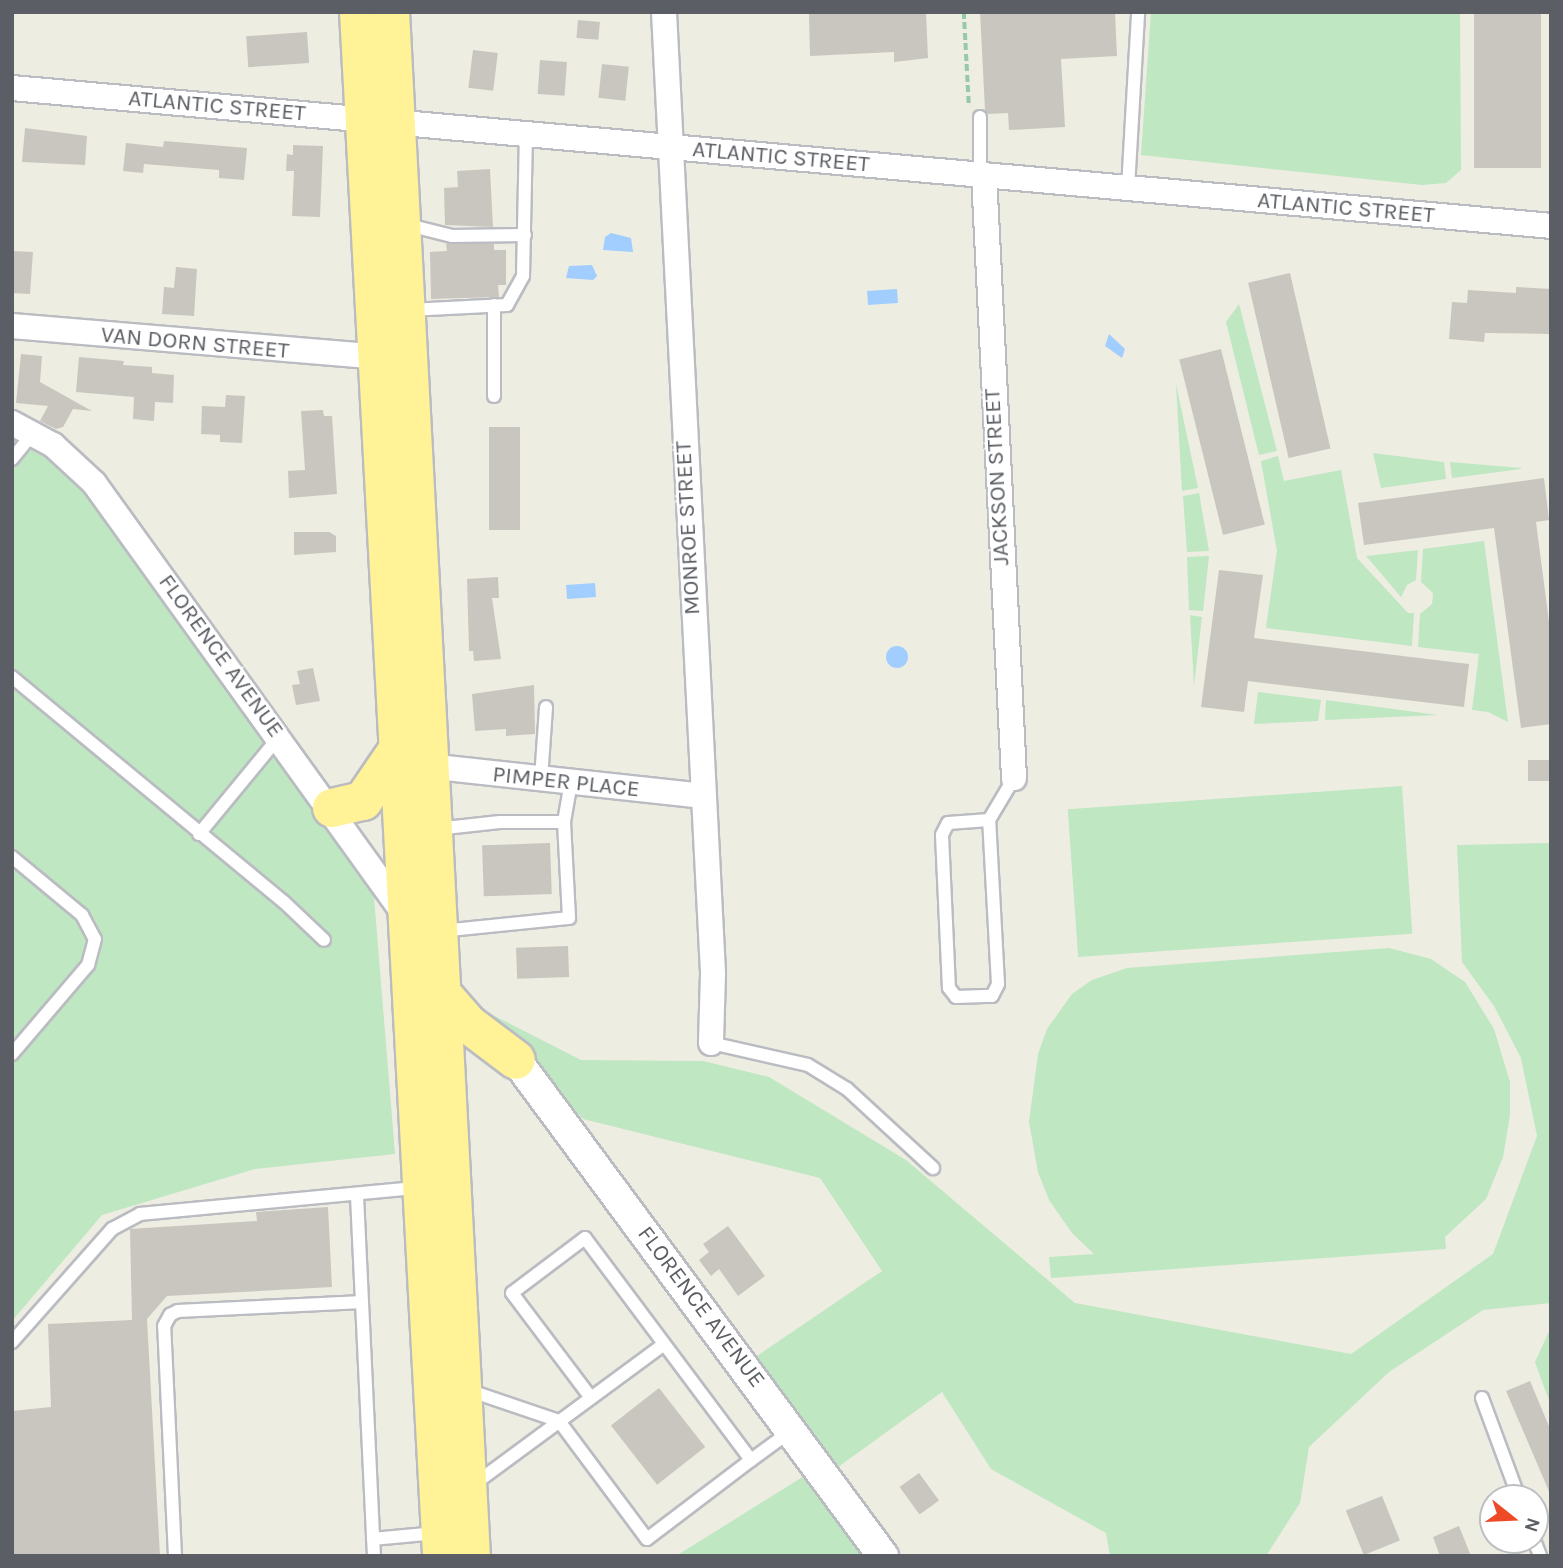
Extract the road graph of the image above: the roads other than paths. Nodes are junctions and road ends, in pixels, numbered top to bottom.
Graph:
1 (359, 12) edge
2 (390, 12) edge
3 (664, 12) edge
4 (1138, 12) edge
5 (12, 88) edge
6 (975, 115) road end
7 (380, 122) junction
8 (526, 134) junction
9 (668, 147) junction
10 (982, 175) junction
11 (1128, 188) junction
12 (400, 223) junction
13 (1551, 226) edge
14 (525, 235) junction
15 (494, 305) junction
16 (405, 311) junction
17 (12, 326) edge
18 (378, 357) junction
19 (494, 396) dead end
20 (22, 428) edge
21 (12, 459) edge
22 (12, 677) edge
23 (546, 707) dead end
24 (280, 737) junction
25 (412, 760) junction
26 (1014, 778) joint
27 (541, 779) junction
28 (571, 782) junction
29 (703, 796) junction
30 (332, 808) junction
31 (989, 820) junction
32 (564, 822) junction
33 (432, 830) junction
34 (199, 834) junction
35 (12, 857) edge
36 (405, 915) junction
37 (439, 931) junction
38 (324, 940) dead end
39 (443, 995) junction
40 (711, 1043) joint
41 (12, 1054) edge
42 (516, 1060) junction
43 (449, 1097) junction
44 (933, 1168) dead end
45 (421, 1188) junction
46 (357, 1196) junction
47 (362, 1302) junction
48 (12, 1342) edge
49 (664, 1344) junction
50 (461, 1387) junction
51 (591, 1398) junction
52 (1482, 1398) dead end
53 (559, 1421) junction
54 (792, 1430) junction
55 (751, 1460) junction
56 (1514, 1484) edge
57 (467, 1489) junction
58 (373, 1539) junction
59 (441, 1544) edge
60 (175, 1556) edge
61 (374, 1556) edge
62 (471, 1556) edge
63 (883, 1556) edge

1 - 7 highway
2 - 7 highway
3 - 9 street, MONROE STREET
4 - 11 lane
5 - 7 street, ATLANTIC STREET
6 - 10 lane
7 - 8 street, ATLANTIC STREET
7 - 12 highway
7 - 18 highway
8 - 9 street, ATLANTIC STREET
8 - 14 lane
9 - 10 street, ATLANTIC STREET
9 - 29 street, MONROE STREET
10 - 11 street, ATLANTIC STREET
10 - 26 street, JACKSON STREET
11 - 13 street, ATLANTIC STREET
12 - 14 lane
12 - 16 highway
14 - 15 lane
15 - 16 lane
15 - 19 lane
16 - 25 highway
17 - 18 street, VAN DORN STREET
18 - 25 highway
20 - 21 lane
20 - 24 street, FLORENCE AVENUE
22 - 34 lane
23 - 27 lane
24 - 30 street, FLORENCE AVENUE
24 - 34 lane
25 - 27 street, PIMPER PLACE
25 - 30 highway
25 - 33 highway
25 - 36 highway
26 - 31 lane
27 - 28 street, PIMPER PLACE
28 - 29 street, PIMPER PLACE
28 - 32 lane
29 - 40 street, MONROE STREET
30 - 36 street, FLORENCE AVENUE
31 - 31 lane
32 - 33 lane
32 - 37 lane
33 - 37 highway
34 - 38 lane
35 - 41 lane
36 - 45 highway
37 - 39 highway
39 - 42 highway
39 - 43 highway
40 - 44 lane
42 - 43 highway
42 - 54 street, FLORENCE AVENUE
43 - 50 highway
45 - 46 lane
45 - 59 highway
46 - 47 lane
46 - 48 lane
47 - 58 lane
47 - 60 lane
49 - 51 lane
49 - 51 lane
49 - 55 lane
50 - 53 lane
50 - 57 highway
51 - 53 lane
52 - 56 lane
53 - 55 lane
53 - 57 lane
54 - 55 lane
54 - 63 street, FLORENCE AVENUE
57 - 62 highway
58 - 59 lane
58 - 61 lane

